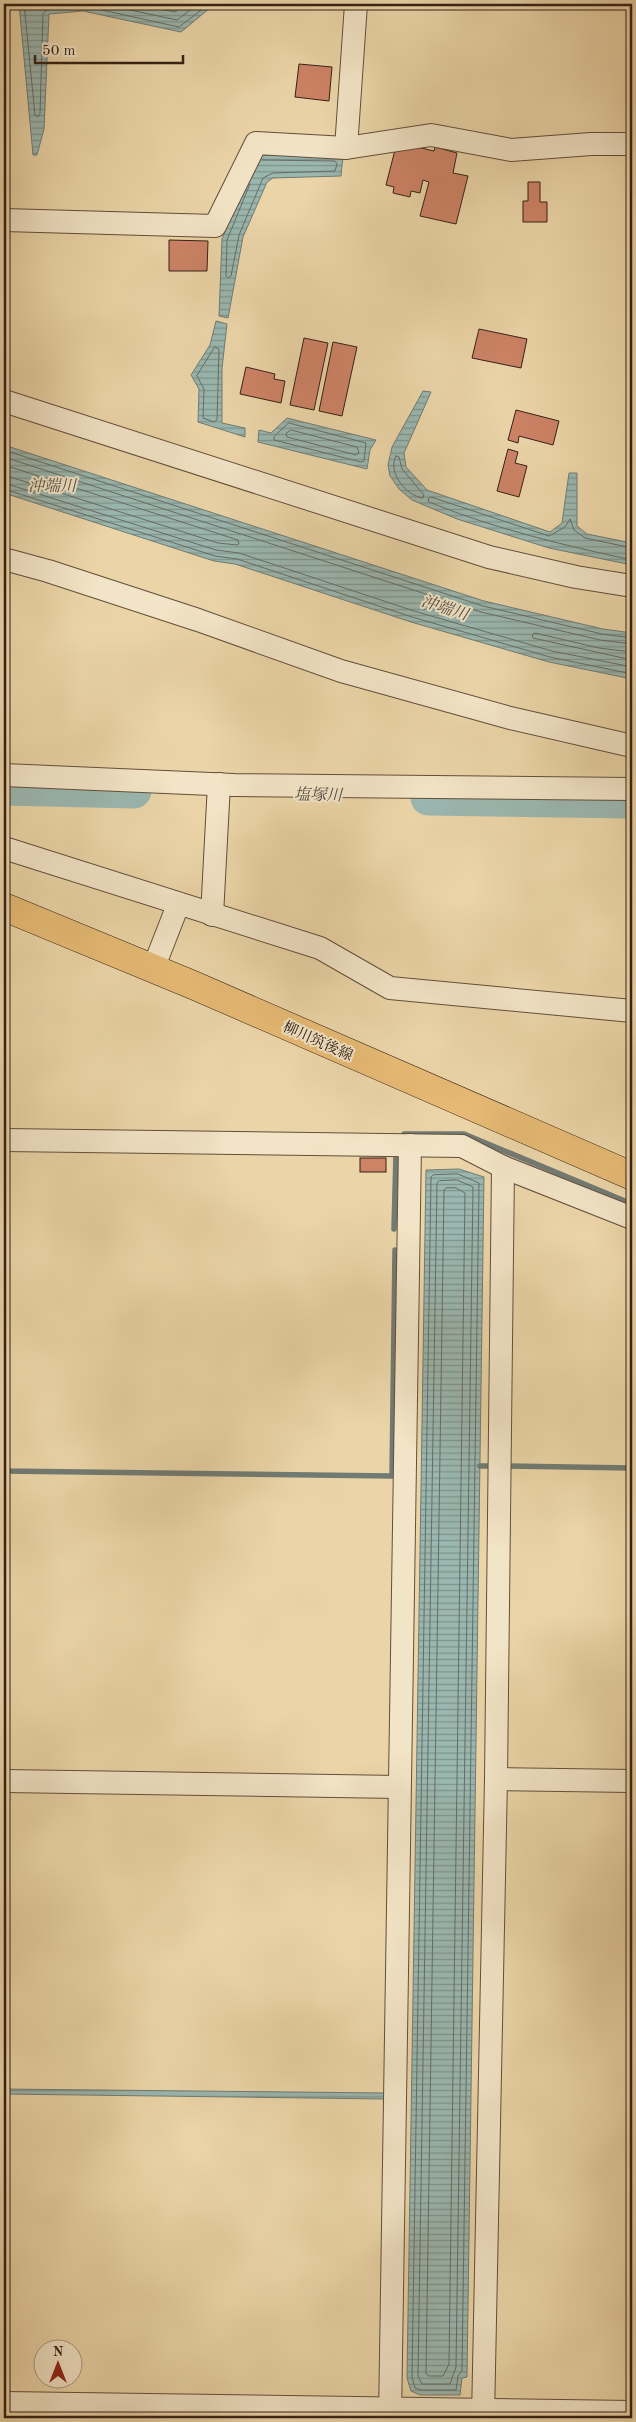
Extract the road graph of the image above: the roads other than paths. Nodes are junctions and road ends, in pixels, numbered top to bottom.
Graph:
1 (356, 4) edge
2 (632, 144) edge
3 (346, 148) junction
4 (4, 220) edge
5 (4, 401) edge
6 (4, 559) edge
7 (632, 586) edge
8 (632, 746) edge
9 (4, 774) edge
10 (219, 784) junction
11 (632, 789) edge
12 (4, 848) edge
13 (178, 905) junction
14 (4, 907) edge
15 (212, 915) junction
16 (153, 969) junction
17 (632, 1011) edge
18 (4, 1140) edge
19 (410, 1145) junction
20 (503, 1167) junction
21 (632, 1176) edge
22 (632, 1218) edge
23 (496, 1779) junction
24 (4, 1781) edge
25 (632, 1781) edge
26 (400, 1787) junction
27 (4, 2403) edge
28 (396, 2412) edge
29 (632, 2412) edge
30 (478, 2413) edge

1 - 3 street
2 - 3 street
3 - 4 street
5 - 7 street
6 - 8 street
9 - 10 street
10 - 11 street
10 - 15 street
12 - 13 street
13 - 15 street
13 - 16 street
14 - 16 main road, 柳川筑後線
15 - 17 street
16 - 21 main road, 柳川筑後線
18 - 19 street
19 - 20 street
19 - 26 street
20 - 22 street
20 - 23 street
23 - 25 street
23 - 30 street
24 - 26 street
26 - 28 street
27 - 28 street
28 - 30 street
29 - 30 street

